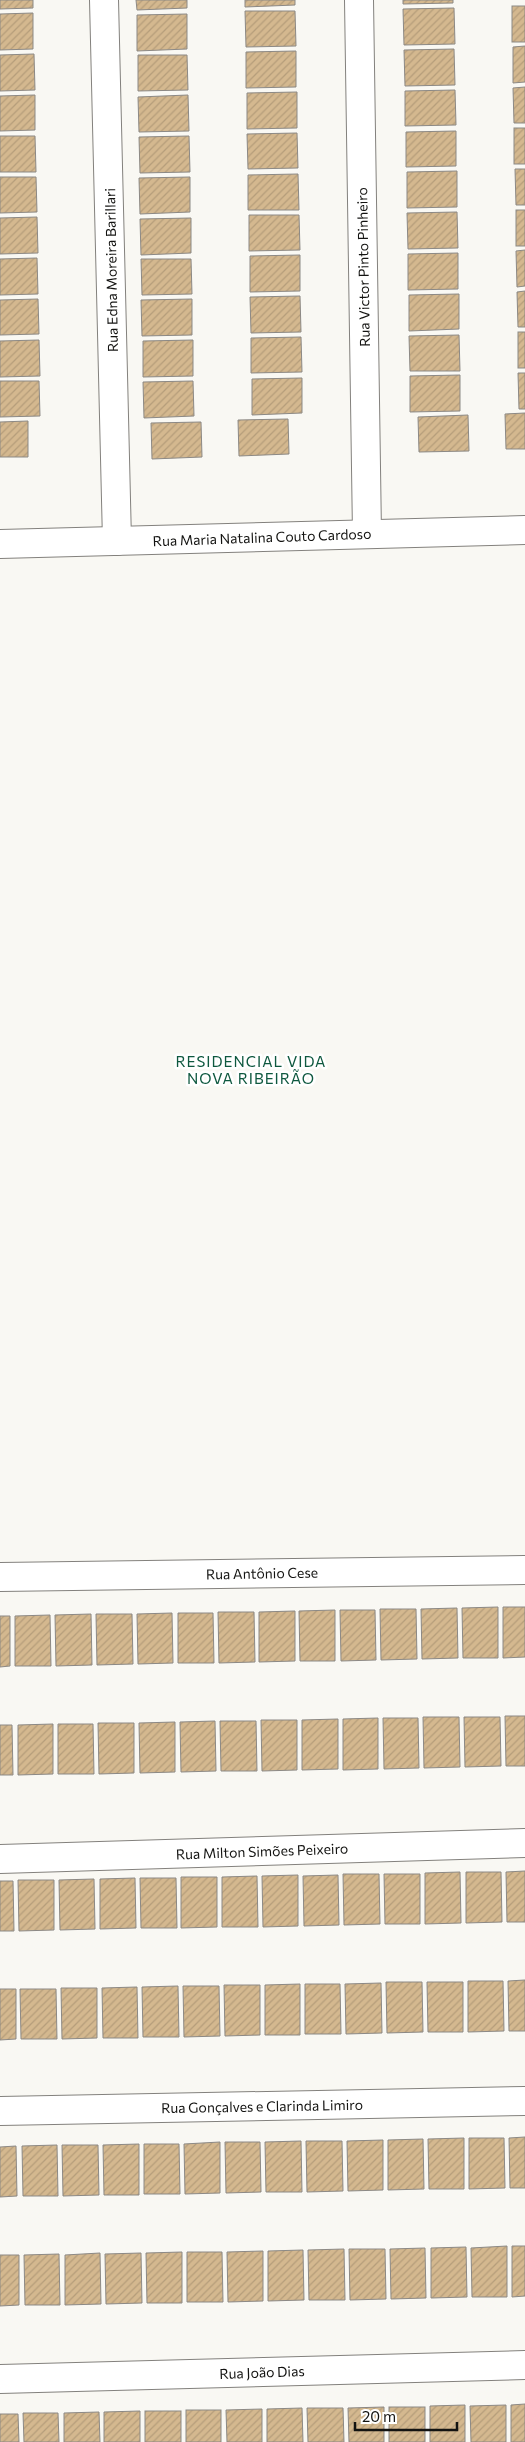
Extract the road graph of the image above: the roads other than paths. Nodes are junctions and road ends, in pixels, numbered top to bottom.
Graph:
1 (104, 0) edge
2 (360, 0) edge
3 (525, 530) edge
4 (367, 534) junction
5 (117, 541) junction
6 (0, 544) edge
7 (525, 1570) edge
8 (0, 1577) edge
9 (525, 1843) edge
10 (0, 1859) edge
11 (525, 2101) edge
12 (0, 2111) edge
13 (525, 2365) edge
14 (0, 2379) edge

1 - 5 street, Rua Edna Moreira Barillari
2 - 4 street, Rua Victor Pinto Pinheiro
3 - 4 street, Rua Maria Natalina Couto Cardoso
4 - 5 street, Rua Maria Natalina Couto Cardoso
5 - 6 street, Rua Maria Natalina Couto Cardoso
7 - 8 street, Rua Antônio Cese
9 - 10 street, Rua Milton Simões Peixeiro
11 - 12 street, Rua Gonçalves e Clarinda Limiro
13 - 14 street, Rua João Dias

